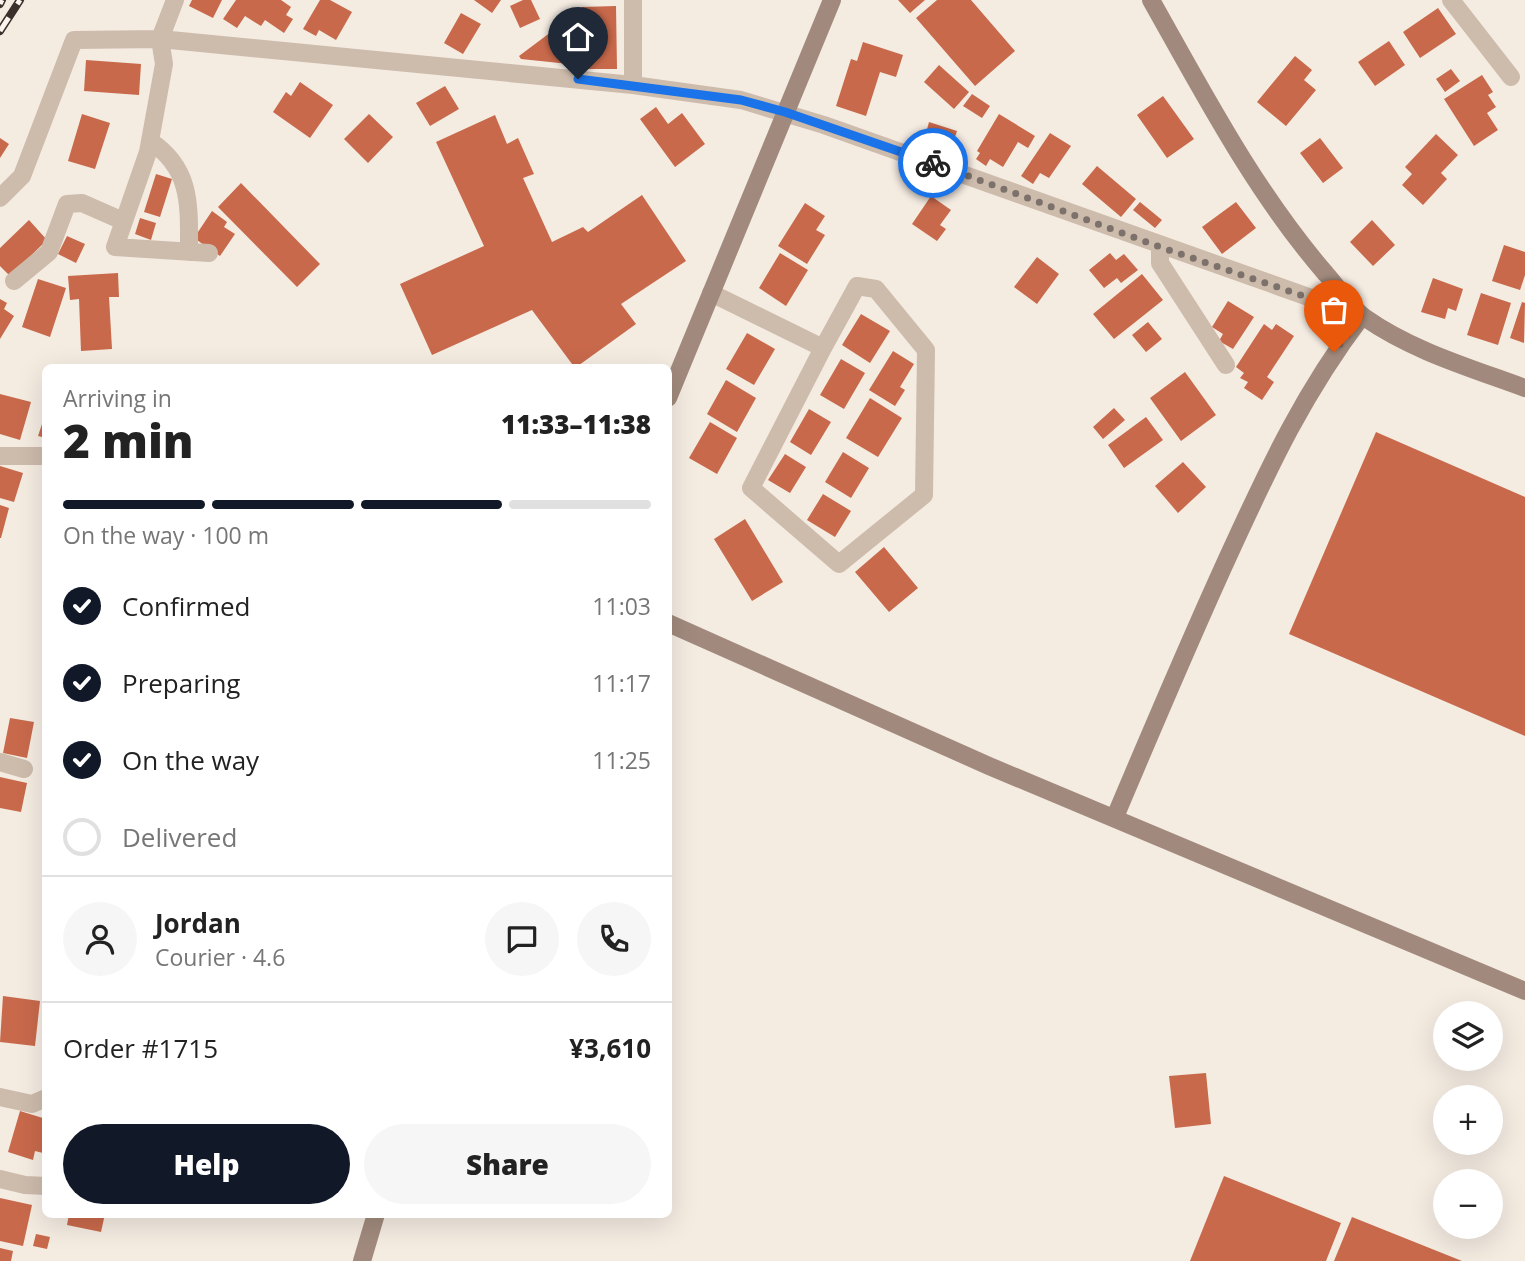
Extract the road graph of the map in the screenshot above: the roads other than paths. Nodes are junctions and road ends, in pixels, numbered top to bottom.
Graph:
1 (175, 0) edge
2 (633, 0) edge
3 (832, 0) edge
4 (1151, 0) edge
5 (1451, 0) edge
6 (160, 39) junction
7 (1511, 77) dead end
8 (633, 85) junction
9 (785, 112) junction
10 (149, 141) junction
11 (0, 198) edge
12 (123, 221) junction
13 (1160, 247) junction
14 (189, 252) junction
15 (209, 253) dead end
16 (14, 281) dead end
17 (711, 293) junction
18 (1362, 316) junction
19 (824, 348) junction
20 (1226, 365) dead end
21 (672, 388) edge
22 (1525, 388) edge
23 (0, 456) edge
24 (42, 456) edge
25 (672, 625) edge
26 (0, 762) edge
27 (24, 769) dead end
28 (1115, 817) junction
29 (1525, 991) edge
30 (0, 1097) edge
31 (42, 1100) edge
32 (0, 1179) edge
33 (42, 1186) edge
34 (375, 1218) edge
35 (362, 1261) edge

1 - 6 street
2 - 8 street
3 - 9 street
4 - 18 street
5 - 7 street
6 - 8 street
6 - 10 street
6 - 11 street
8 - 9 street
9 - 13 street
9 - 17 street
10 - 12 street
10 - 14 street
12 - 14 street
12 - 16 street
13 - 18 street
13 - 20 street
14 - 15 street
17 - 19 street
17 - 21 street
18 - 22 street
18 - 28 street
19 - 19 street
23 - 24 street
25 - 28 street
26 - 27 street
28 - 29 street
30 - 31 street
32 - 33 street
34 - 35 street

